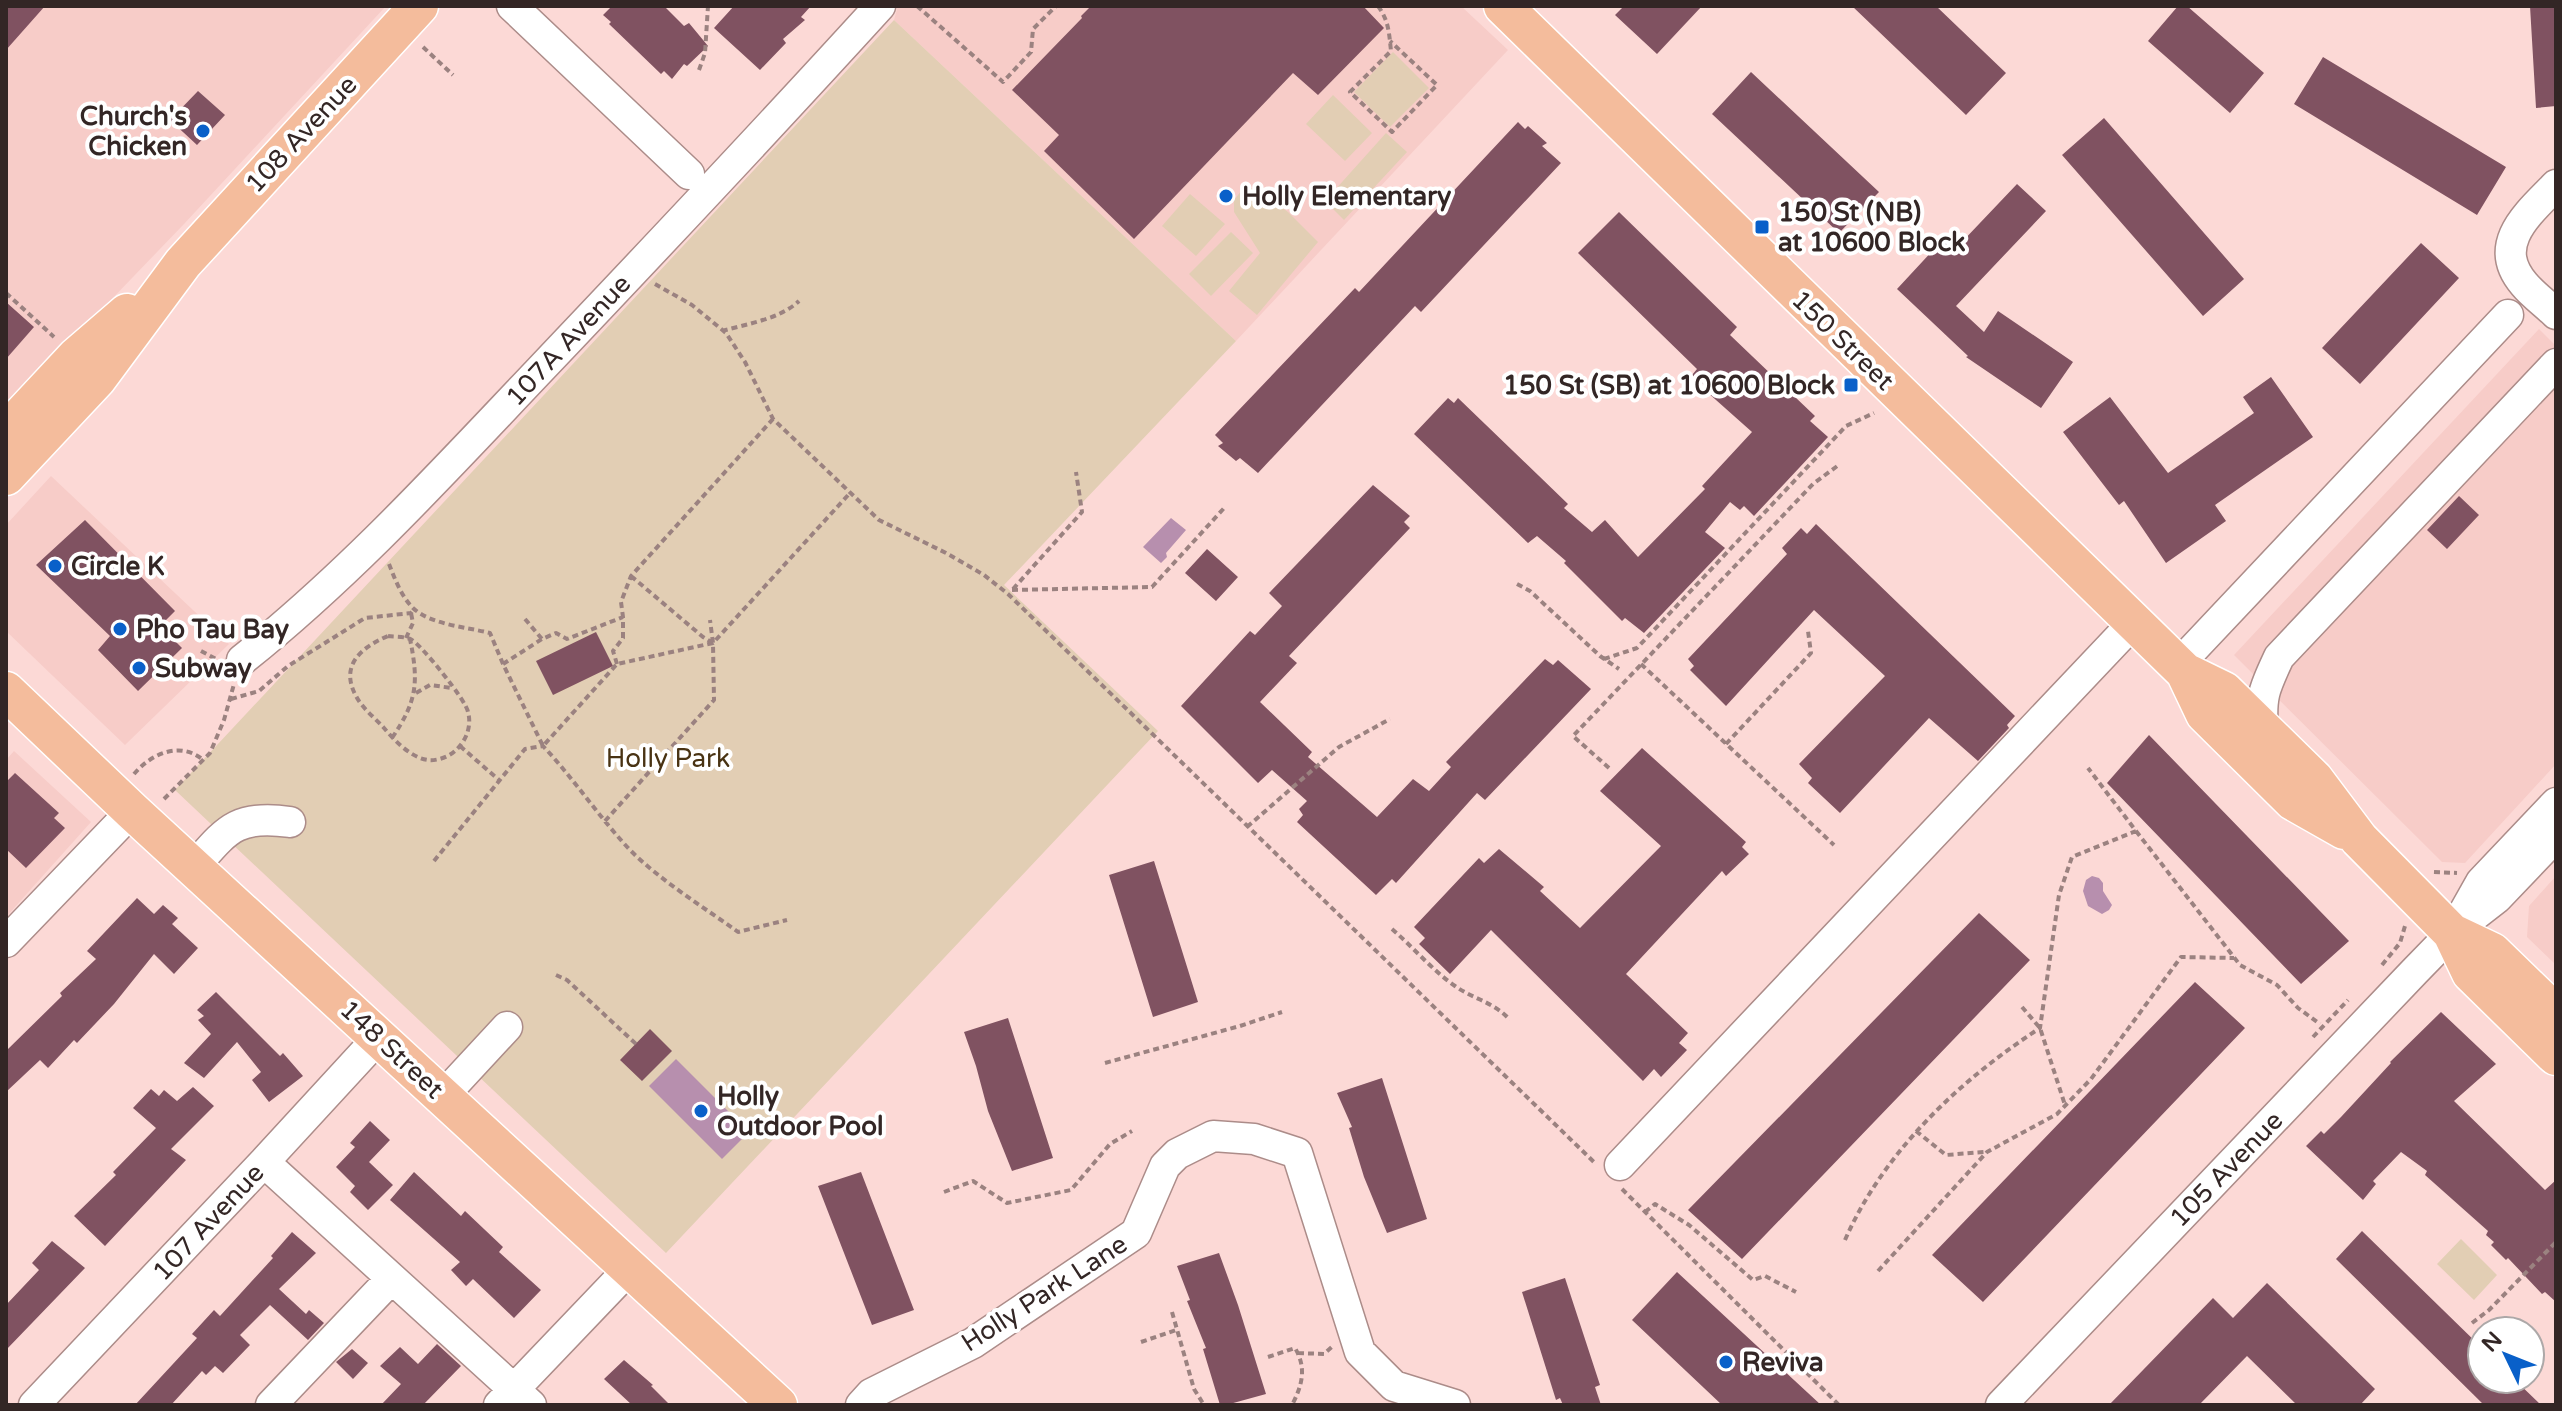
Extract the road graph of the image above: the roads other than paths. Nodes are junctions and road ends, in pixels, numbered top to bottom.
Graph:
1 (419, 6) edge
2 (512, 6) edge
3 (880, 6) edge
4 (1517, 10) edge
5 (689, 174) dead end
6 (2556, 185) edge
7 (183, 263) junction
8 (2556, 314) edge
9 (2508, 315) dead end
10 (2556, 364) edge
11 (6, 432) edge
12 (6, 476) edge
13 (2134, 622) junction
14 (242, 660) road end
15 (2182, 668) junction
16 (6, 691) edge
17 (2263, 730) junction
18 (131, 795) junction
19 (2556, 803) edge
20 (290, 822) dead end
21 (2556, 836) edge
22 (2359, 839) junction
23 (193, 868) junction
24 (2452, 933) junction
25 (6, 942) edge
26 (2556, 1014) edge
27 (507, 1027) dead end
28 (379, 1037) junction
29 (2556, 1056) edge
30 (443, 1096) junction
31 (264, 1162) junction
32 (1611, 1171) road end
33 (629, 1269) junction
34 (391, 1279) junction
35 (918, 1369) junction
36 (515, 1400) edge
37 (34, 1405) edge
38 (271, 1405) edge
39 (778, 1405) edge
40 (861, 1405) edge
41 (894, 1405) edge
42 (1455, 1405) edge
43 (2001, 1405) edge

1 - 7 main road, 108 Avenue
2 - 5 street
3 - 14 street, 107A Avenue
4 - 13 main road, 150 Street
6 - 8 street
7 - 11 main road, 108 Avenue
7 - 12 main road, 108 Avenue
9 - 15 street
10 - 17 street
13 - 15 main road, 150 Street
13 - 32 street
15 - 17 main road, 150 Street
15 - 22 main road, 150 Street
16 - 18 main road, 148 Street
17 - 22 main road, 150 Street
18 - 23 main road, 148 Street
18 - 25 street
19 - 24 street, 105 Avenue
20 - 23 street
21 - 24 street, 105 Avenue
22 - 24 main road, 150 Street
23 - 28 main road, 148 Street
24 - 26 main road, 150 Street
24 - 29 main road, 150 Street
24 - 43 street, 105 Avenue
27 - 30 street
28 - 30 main road, 148 Street
28 - 31 street, 107 Avenue
30 - 33 main road, 148 Street
31 - 34 street
31 - 37 street, 107 Avenue
33 - 36 street
33 - 39 main road, 148 Street
34 - 36 street
34 - 38 street
35 - 40 street, Holly Park Lane
35 - 41 street
35 - 42 street, Holly Park Lane

